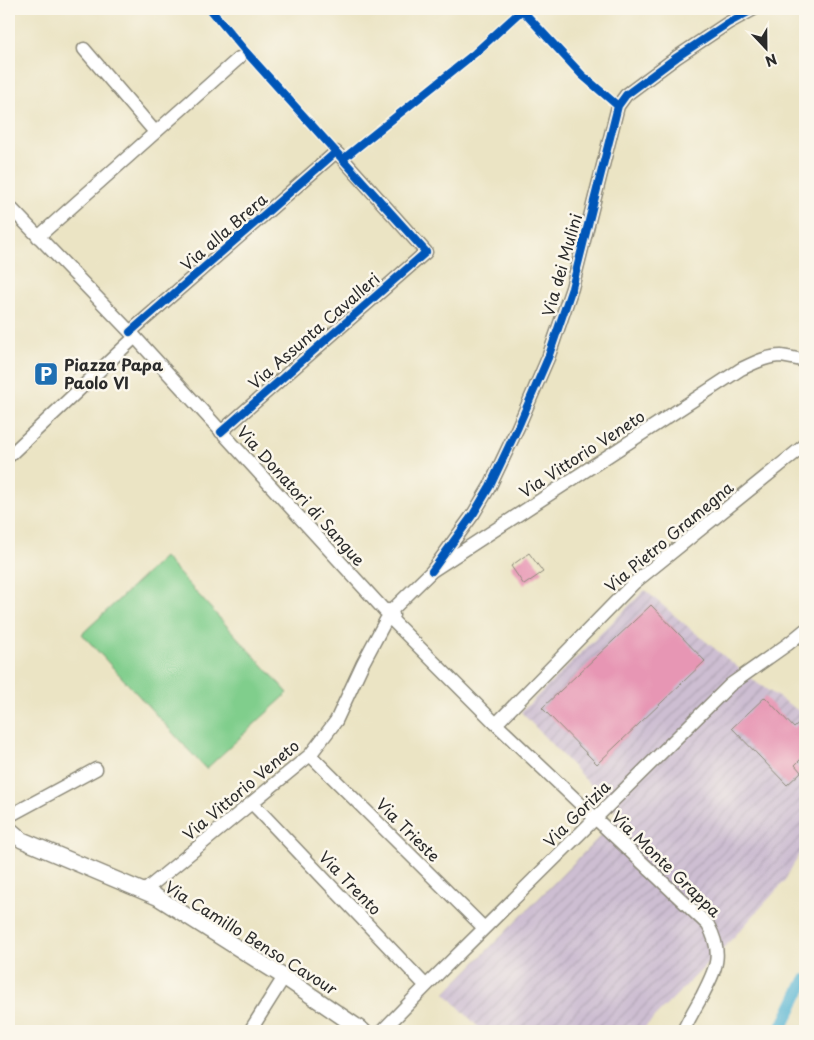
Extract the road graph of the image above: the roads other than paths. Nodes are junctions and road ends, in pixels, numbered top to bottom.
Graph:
1 (754, 9) edge
2 (84, 49) dead end
3 (239, 58) dead end
4 (155, 132) junction
5 (9, 206) edge
6 (38, 237) junction
7 (426, 252) joint
8 (133, 335) junction
9 (805, 361) edge
10 (221, 432) junction
11 (805, 445) edge
12 (9, 456) edge
13 (432, 571) junction
14 (388, 615) junction
15 (805, 630) edge
16 (496, 724) junction
17 (310, 755) junction
18 (96, 769) dead end
19 (252, 804) junction
20 (9, 816) edge
21 (596, 818) junction
22 (9, 829) edge
23 (143, 892) junction
24 (484, 928) junction
25 (284, 978) junction
26 (426, 986) junction
27 (250, 1031) edge
28 (363, 1031) edge
29 (382, 1031) edge
30 (683, 1031) edge

1 - 13 street, Via dei Mulini
2 - 4 street
3 - 4 street
4 - 6 street
5 - 6 street, Via Donatori di Sangue
6 - 8 street, Via Donatori di Sangue
7 - 8 street, Via alla Brera
7 - 10 street, Via Assunta Cavalleri
8 - 10 street, Via Donatori di Sangue
8 - 12 street, Via alla Brera
9 - 13 street, Via Vittorio Veneto
10 - 14 street, Via Donatori di Sangue
11 - 16 street, Via Pietro Gramegna
13 - 14 street, Via Vittorio Veneto
14 - 16 street, Via Monte Grappa
14 - 17 street, Via Vittorio Veneto
15 - 21 street, Via Gorizia
16 - 21 street, Via Monte Grappa
17 - 19 street, Via Vittorio Veneto
17 - 24 street, Via Trieste
18 - 20 street
19 - 23 street, Via Vittorio Veneto
19 - 26 street, Via Trento
21 - 24 street, Via Gorizia
21 - 30 street, Via Monte Grappa
22 - 23 street, Via Camillo Benso Cavour
23 - 25 street, Via Camillo Benso Cavour
24 - 26 street, Via Gorizia
25 - 27 street
25 - 28 street, Via Camillo Benso Cavour
26 - 29 street, Via Gorizia

